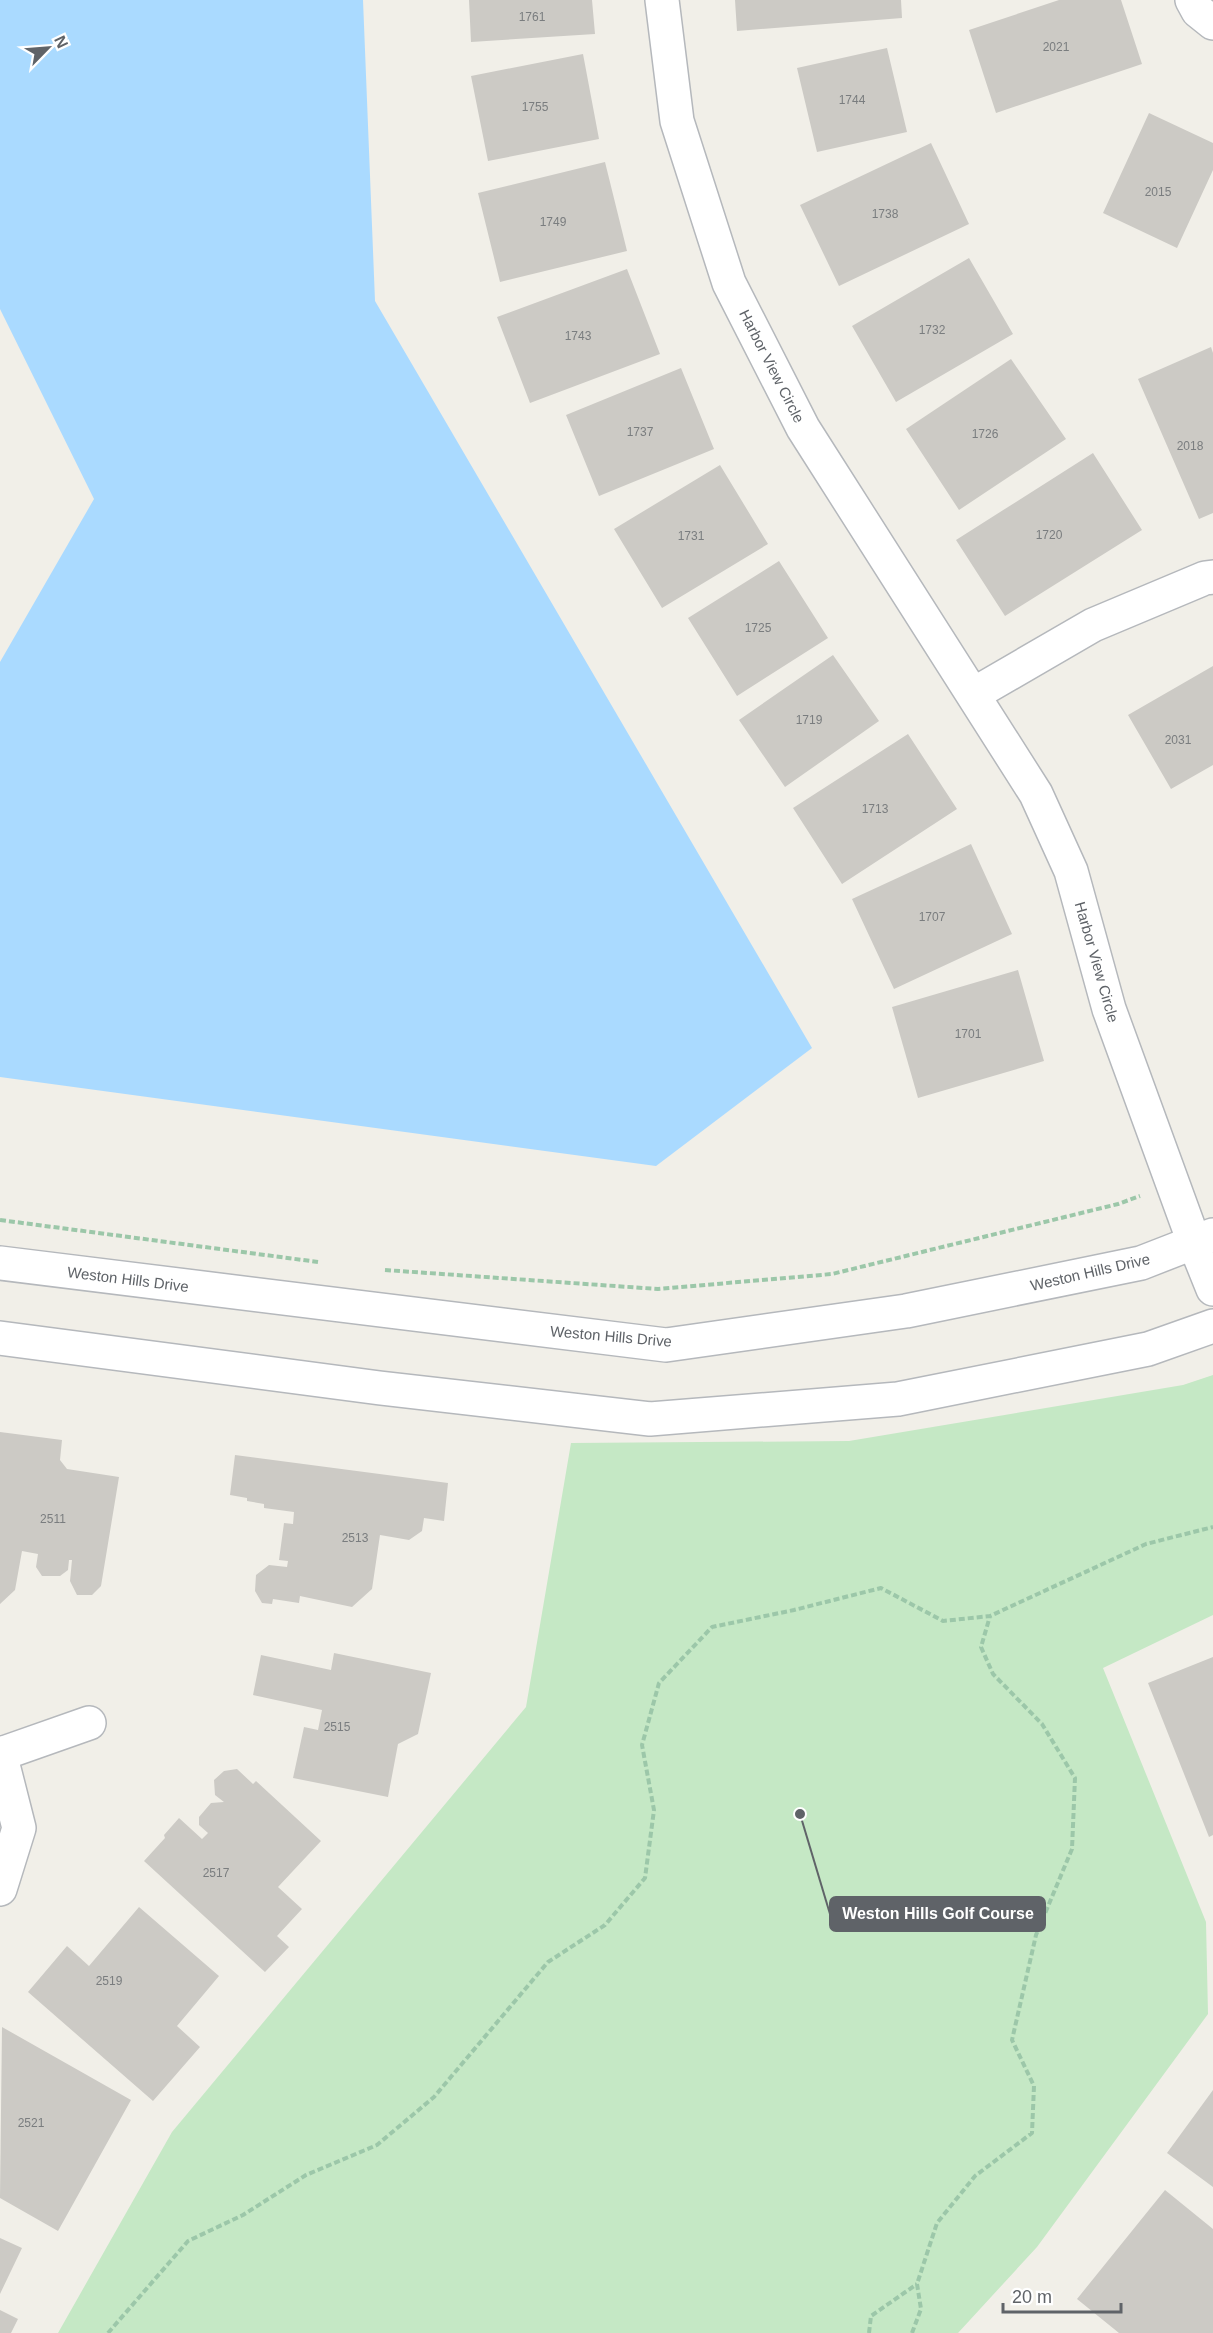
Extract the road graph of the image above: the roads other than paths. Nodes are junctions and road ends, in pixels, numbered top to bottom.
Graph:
1 (662, 0) edge
2 (1192, 0) edge
3 (1213, 23) edge
4 (1213, 577) edge
5 (974, 694) junction
6 (1203, 1239) edge
7 (0, 1263) edge
8 (1213, 1289) edge
9 (1213, 1326) edge
10 (0, 1338) edge
11 (89, 1724) dead end
12 (0, 1754) edge
13 (0, 1889) edge

1 - 5 street, Harbor View Circle
2 - 3 street
4 - 5 street
5 - 6 street, Harbor View Circle
6 - 7 street, Weston Hills Drive
6 - 8 street, Harbor View Circle
9 - 10 street
11 - 12 street
12 - 13 street

